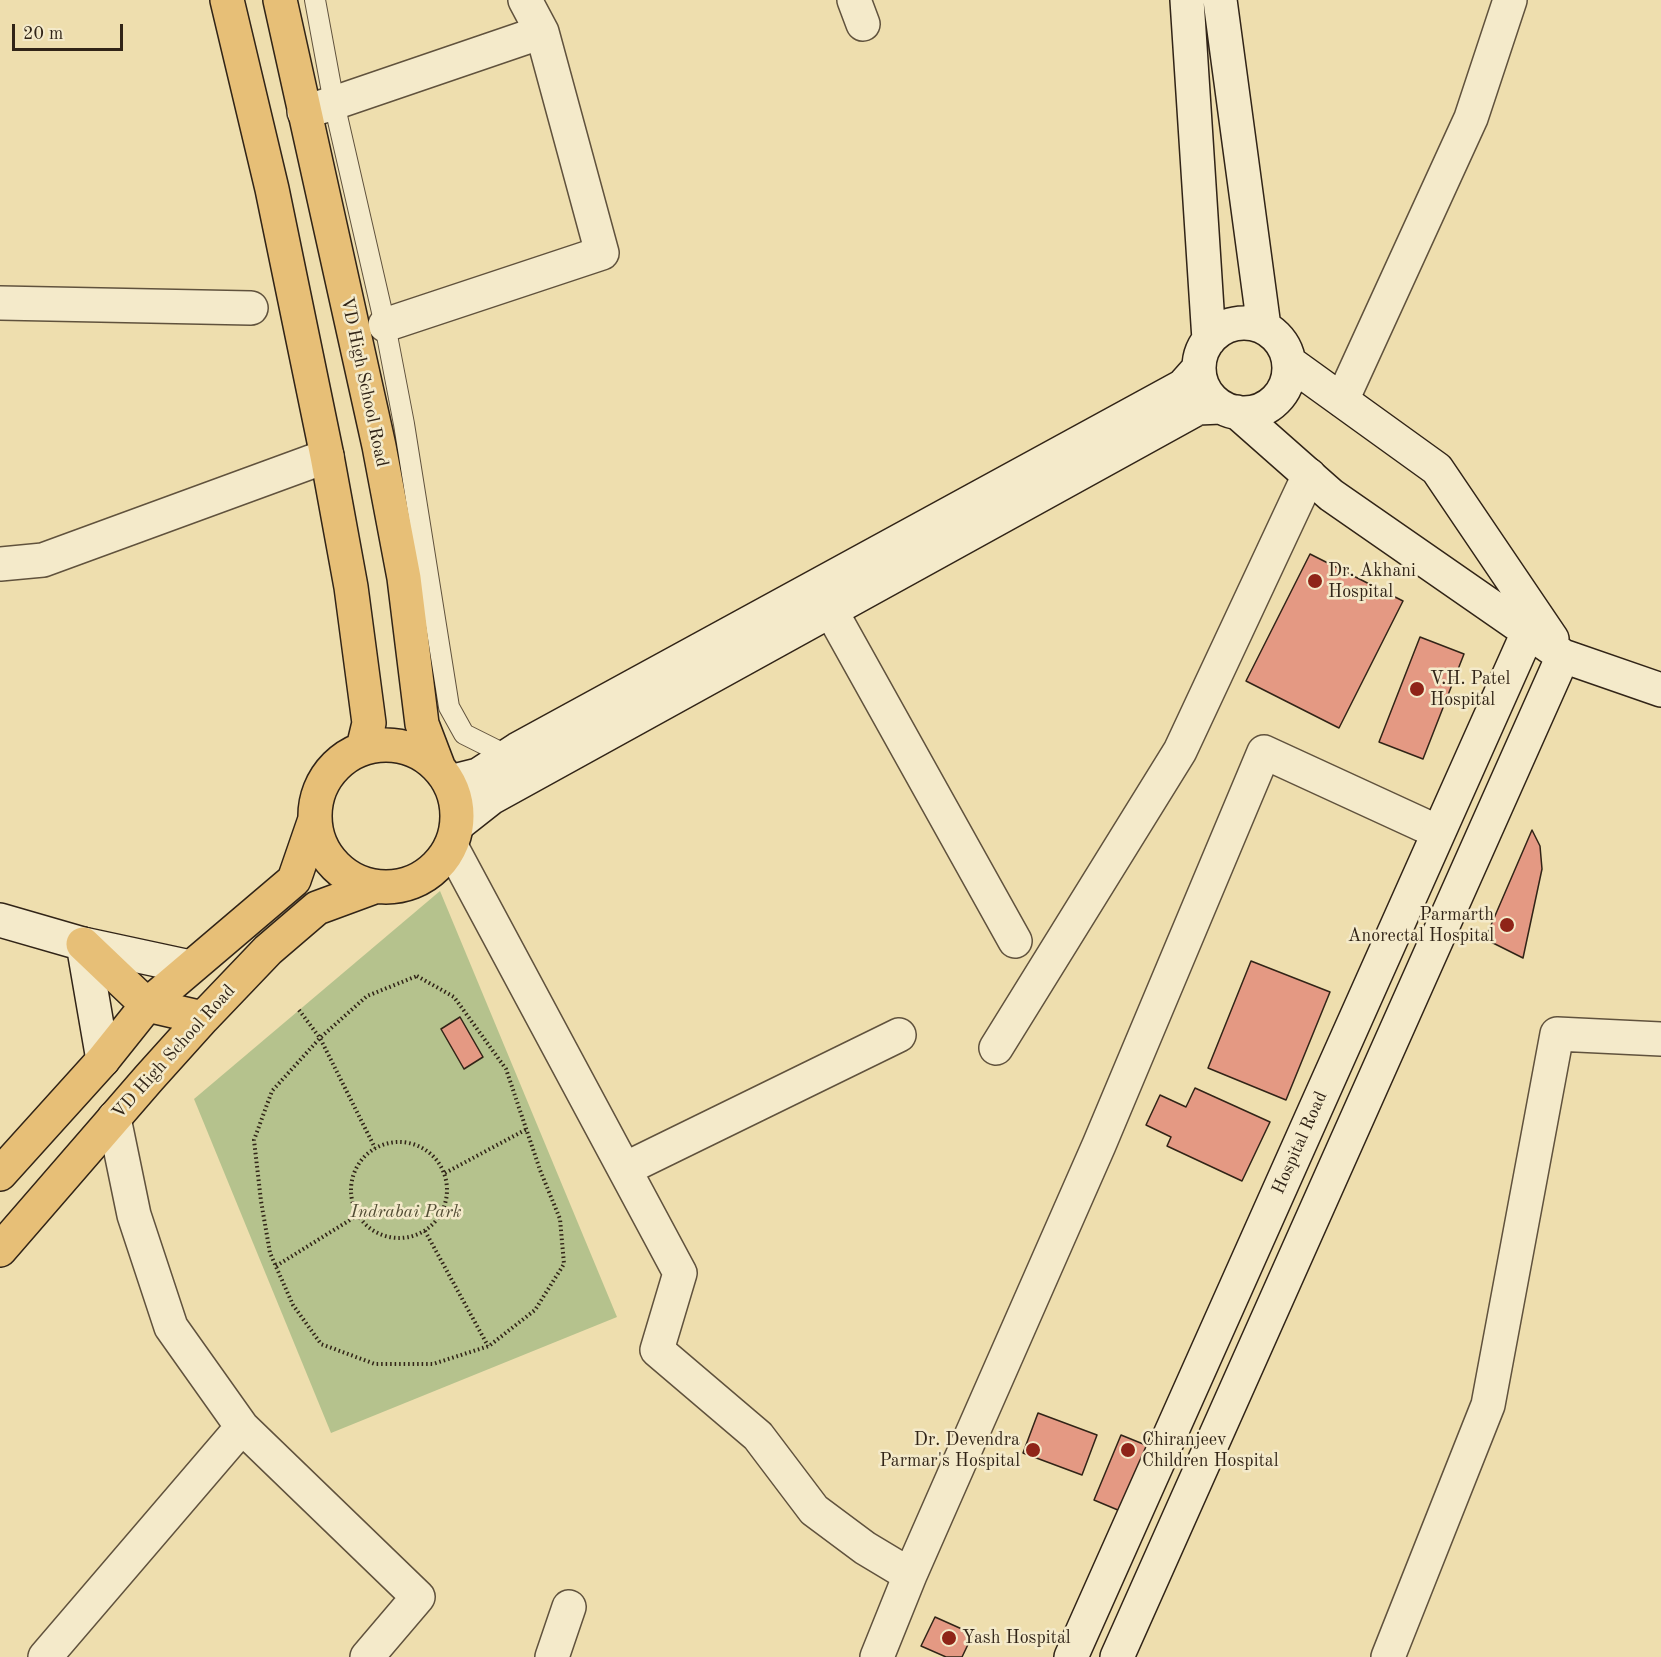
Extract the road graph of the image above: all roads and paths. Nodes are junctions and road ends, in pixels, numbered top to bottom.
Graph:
1 (228, 0) edge
2 (280, 0) edge
3 (315, 0) edge
4 (525, 0) edge
5 (1187, 0) edge
6 (1220, 0) edge
7 (1510, 0) edge
8 (542, 32) junction
9 (319, 107) junction
10 (0, 303) edge
11 (251, 308) dead end
12 (385, 325) junction
13 (1264, 327) junction
14 (1204, 354) junction
15 (1290, 363) junction
16 (1341, 400) junction
17 (1229, 410) junction
18 (327, 456) junction
19 (1308, 475) junction
20 (0, 564) edge
21 (831, 611) junction
22 (1523, 628) junction
23 (1563, 656) junction
24 (1661, 690) edge
25 (363, 748) junction
26 (508, 756) junction
27 (444, 774) junction
28 (314, 822) junction
29 (1438, 832) junction
30 (455, 835) junction
31 (374, 887) junction
32 (0, 920) edge
33 (1015, 941) dead end
34 (83, 944) junction
35 (190, 967) junction
36 (147, 1005) junction
37 (299, 1010) dead end
38 (203, 1018) junction
39 (899, 1035) dead end
40 (320, 1038) junction
41 (1661, 1039) edge
42 (996, 1047) dead end
43 (103, 1060) junction
44 (114, 1118) junction
45 (527, 1129) junction
46 (375, 1148) junction
47 (625, 1169) junction
48 (445, 1173) junction
49 (0, 1174) edge
50 (358, 1215) junction
51 (425, 1231) junction
52 (0, 1250) edge
53 (276, 1266) junction
54 (489, 1346) junction
55 (242, 1427) junction
56 (910, 1575) junction
57 (569, 1607) dead end
58 (45, 1657) edge
59 (368, 1657) edge
60 (552, 1657) edge
61 (877, 1657) edge
62 (1071, 1657) edge
63 (1117, 1657) edge
64 (1388, 1657) edge

1 - 18 main road
2 - 9 main road, VD High School Road
3 - 9 lane
4 - 8 street
5 - 14 street
6 - 13 street
7 - 16 street
8 - 9 street
8 - 12 street
9 - 12 lane
9 - 27 main road, VD High School Road
10 - 11 street
12 - 26 lane
13 - 14 street
13 - 15 street
14 - 17 street
14 - 26 street
15 - 16 street
15 - 17 street
16 - 23 street
17 - 19 street
17 - 21 street
18 - 20 street
18 - 25 main road
19 - 22 street
19 - 42 street
21 - 30 street
21 - 33 street
22 - 23 street
22 - 29 street, Hospital Road
23 - 24 street
23 - 63 street
25 - 27 main road
25 - 28 main road
26 - 27 street
27 - 30 main road
28 - 31 main road
28 - 35 main road
29 - 56 street
29 - 62 street, Hospital Road
30 - 31 main road
30 - 47 street
31 - 38 main road, VD High School Road
32 - 34 street
34 - 35 street
34 - 36 main road
34 - 43 street
35 - 36 main road
36 - 38 main road
36 - 43 main road
37 - 40 path
38 - 44 main road, VD High School Road
39 - 47 street
40 - 45 path
40 - 46 path
40 - 53 path
41 - 64 street
43 - 49 main road
44 - 52 main road, VD High School Road
44 - 55 street
45 - 48 path
45 - 54 path
46 - 48 path
46 - 50 path
47 - 56 street
48 - 51 path
50 - 51 path
50 - 53 path
51 - 54 path
53 - 54 path
55 - 58 street
55 - 59 street
56 - 61 street
57 - 60 street

